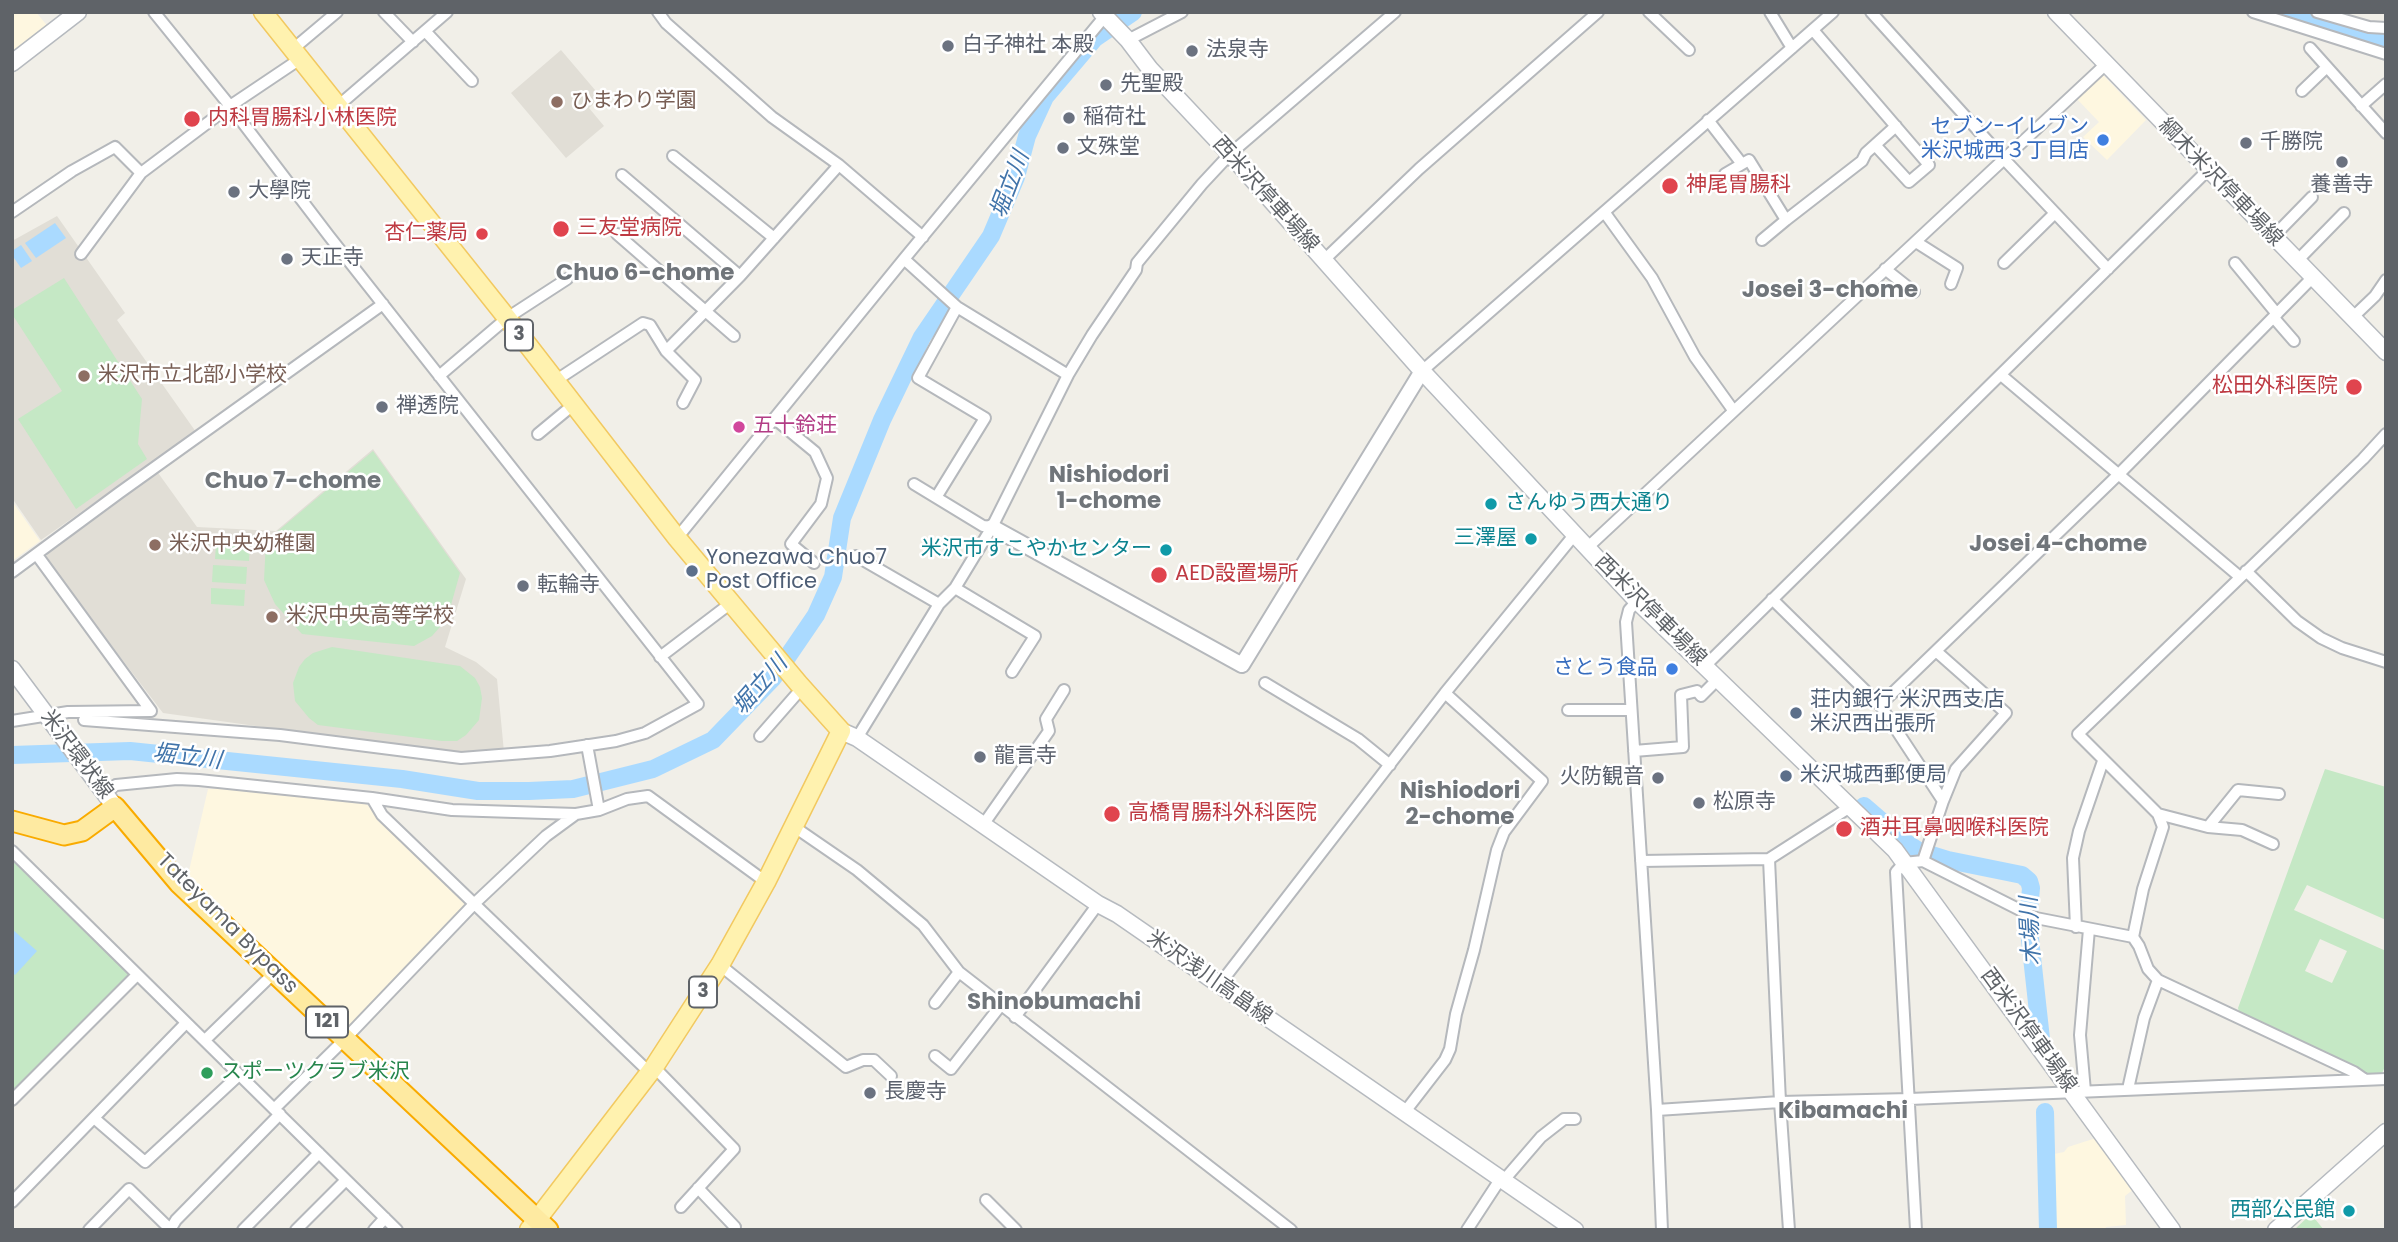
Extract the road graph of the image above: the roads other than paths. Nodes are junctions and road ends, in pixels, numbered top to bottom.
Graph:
1 (78, 12) edge
2 (154, 12) edge
3 (263, 12) edge
4 (337, 12) edge
5 (384, 12) edge
6 (447, 12) edge
7 (658, 12) edge
8 (1182, 12) edge
9 (1395, 12) edge
10 (1598, 12) edge
11 (1649, 12) edge
12 (1770, 12) edge
13 (1833, 12) edge
14 (1871, 12) edge
15 (2056, 12) edge
16 (2253, 12) edge
17 (2324, 13) edge
18 (1106, 15) edge
19 (2386, 28) edge
20 (1812, 30) junction
21 (425, 31) junction
22 (1128, 40) junction
23 (413, 42) junction
24 (1792, 48) junction
25 (2310, 48) dead end
26 (1689, 50) dead end
27 (296, 54) junction
28 (2386, 54) edge
29 (12, 63) edge
30 (2106, 64) junction
31 (2327, 67) junction
32 (472, 81) dead end
33 (2386, 84) edge
34 (2302, 91) dead end
35 (230, 106) junction
36 (338, 106) junction
37 (2361, 106) junction
38 (1708, 120) junction
39 (1896, 126) junction
40 (2386, 133) edge
41 (1876, 146) junction
42 (1230, 155) junction
43 (673, 156) dead end
44 (2003, 158) junction
45 (1742, 164) junction
46 (839, 165) junction
47 (2208, 170) junction
48 (141, 173) junction
49 (1725, 174) dead end
50 (622, 176) dead end
51 (2312, 197) dead end
52 (12, 212) edge
53 (1605, 213) junction
54 (2055, 213) junction
55 (2344, 213) dead end
56 (1786, 220) junction
57 (617, 234) dead end
58 (923, 237) junction
59 (2273, 237) junction
60 (774, 238) junction
61 (1762, 240) dead end
62 (1916, 242) junction
63 (80, 254) dead end
64 (904, 259) junction
65 (1323, 261) junction
66 (2297, 261) junction
67 (2004, 263) dead end
68 (2235, 263) dead end
69 (1885, 269) junction
70 (2108, 270) junction
71 (740, 276) junction
72 (2312, 278) junction
73 (567, 279) dead end
74 (2386, 279) edge
75 (1951, 284) dead end
76 (1914, 292) dead end
77 (383, 304) junction
78 (957, 307) junction
79 (706, 312) junction
80 (2275, 316) junction
81 (506, 318) junction
82 (2352, 318) junction
83 (734, 336) dead end
84 (2294, 341) dead end
85 (666, 351) junction
86 (2386, 352) edge
87 (1422, 370) junction
88 (1068, 375) junction
89 (2001, 375) junction
90 (439, 376) junction
91 (555, 381) junction
92 (683, 403) dead end
93 (573, 405) junction
94 (1733, 410) junction
95 (775, 419) junction
96 (538, 434) dead end
97 (2386, 434) edge
98 (2119, 474) junction
99 (914, 484) dead end
100 (937, 496) junction
101 (992, 527) junction
102 (1575, 534) junction
103 (677, 538) junction
104 (1587, 548) junction
105 (37, 555) junction
106 (856, 556) dead end
107 (814, 564) dead end
108 (12, 572) edge
109 (2243, 574) junction
110 (955, 587) junction
111 (1772, 599) junction
112 (1637, 601) junction
113 (731, 603) junction
114 (939, 604) junction
115 (1937, 652) junction
116 (660, 657) junction
117 (2386, 662) edge
118 (1705, 666) junction
119 (12, 669) edge
120 (1012, 672) dead end
121 (1718, 679) junction
122 (1265, 683) dead end
123 (800, 685) junction
124 (1064, 690) dead end
125 (1444, 693) junction
126 (1880, 705) junction
127 (1568, 710) dead end
128 (1631, 710) junction
129 (84, 720) dead end
130 (12, 721) edge
131 (52, 723) junction
132 (849, 734) junction
133 (760, 736) dead end
134 (587, 745) junction
135 (1634, 751) junction
136 (2103, 761) junction
137 (1390, 765) junction
138 (2279, 794) dead end
139 (372, 798) junction
140 (110, 800) junction
141 (1943, 801) junction
142 (1850, 807) junction
143 (598, 808) junction
144 (576, 814) junction
145 (2158, 814) junction
146 (12, 821) edge
147 (983, 825) junction
148 (793, 826) junction
149 (2208, 827) junction
150 (2273, 844) dead end
151 (12, 850) edge
152 (1769, 859) junction
153 (1924, 861) junction
154 (1641, 862) junction
155 (1904, 863) junction
156 (766, 882) junction
157 (475, 903) junction
158 (1098, 904) junction
159 (2076, 927) junction
160 (2090, 929) junction
161 (2133, 937) junction
162 (720, 965) junction
163 (958, 972) junction
164 (274, 973) junction
165 (137, 975) junction
166 (2158, 980) junction
167 (1219, 985) junction
168 (935, 1003) dead end
169 (1001, 1005) junction
170 (1015, 1017) junction
171 (186, 1023) junction
172 (345, 1039) junction
173 (205, 1040) junction
174 (935, 1056) dead end
175 (2386, 1066) edge
176 (651, 1069) junction
177 (239, 1074) junction
178 (891, 1076) dead end
179 (2364, 1079) junction
180 (2383, 1079) edge
181 (2128, 1088) junction
182 (2079, 1091) junction
183 (1910, 1099) junction
184 (12, 1100) edge
185 (1780, 1102) junction
186 (1657, 1110) junction
187 (277, 1112) junction
188 (1404, 1113) junction
189 (94, 1118) junction
190 (1575, 1119) dead end
191 (2386, 1132) edge
192 (319, 1153) junction
193 (1502, 1179) junction
194 (346, 1180) junction
195 (698, 1188) junction
196 (986, 1200) dead end
197 (12, 1202) edge
198 (681, 1207) dead end
199 (385, 1218) junction
200 (172, 1227) edge
201 (538, 1227) edge
202 (735, 1227) dead end
203 (89, 1230) edge
204 (186, 1230) edge
205 (243, 1230) edge
206 (296, 1230) edge
207 (374, 1230) edge
208 (397, 1230) edge
209 (1016, 1230) edge
210 (1291, 1230) edge
211 (1467, 1230) edge
212 (1575, 1230) edge
213 (1662, 1230) edge
214 (1789, 1230) edge
215 (1916, 1230) edge
216 (2172, 1230) edge
217 (2276, 1230) edge

1 - 29 main road
2 - 35 street
3 - 27 main road, 3
4 - 27 street
5 - 23 street
6 - 21 street
7 - 46 street
8 - 22 street
9 - 42 street
10 - 65 street
11 - 26 street
12 - 24 street
13 - 20 street
14 - 44 street
15 - 30 main road, 綱木米沢停車場線
16 - 28 street
17 - 19 street
18 - 22 main road, 西米沢停車場線
18 - 58 street
20 - 24 street
20 - 39 street
21 - 23 street
21 - 32 street
22 - 42 main road, 西米沢停車場線
23 - 36 street
24 - 38 street
25 - 31 street
27 - 35 street
27 - 36 main road, 3
30 - 44 street
30 - 47 main road, 綱木米沢停車場線
31 - 34 street
31 - 37 street
33 - 37 street
35 - 48 street
35 - 77 street
36 - 81 main road, 3
37 - 40 street
38 - 45 street
38 - 53 street
39 - 41 street
39 - 41 street
41 - 56 street
42 - 65 main road, 西米沢停車場線
42 - 88 street
43 - 60 street
44 - 54 street
44 - 62 street
45 - 49 street
45 - 56 street
46 - 58 street
46 - 60 street
47 - 59 main road, 綱木米沢停車場線
47 - 70 street
48 - 52 street
48 - 63 street
50 - 71 street
51 - 59 street
53 - 87 street
53 - 94 street
54 - 67 street
54 - 70 street
55 - 66 street
56 - 61 street
57 - 79 street
58 - 64 street
59 - 66 main road, 綱木米沢停車場線
60 - 71 street
62 - 69 street
62 - 75 street
64 - 78 street
64 - 95 street
65 - 87 main road, 西米沢停車場線
66 - 72 main road, 綱木米沢停車場線
68 - 80 street
69 - 76 street
69 - 94 street
70 - 89 street
71 - 79 street
72 - 80 street
72 - 82 main road, 綱木米沢停車場線
73 - 81 street
74 - 82 street
77 - 90 street
77 - 105 street
78 - 88 street
78 - 100 street
79 - 83 street
79 - 85 street
80 - 84 street
80 - 98 street
81 - 90 street
81 - 91 main road, 3
82 - 86 main road, 綱木米沢停車場線
85 - 91 street
85 - 92 street
87 - 101 street
87 - 102 main road, 西米沢停車場線
88 - 101 street
89 - 98 street
89 - 111 street
90 - 116 street
91 - 93 main road, 3
93 - 96 street
93 - 103 main road, 3
94 - 104 street
95 - 103 street
95 - 107 street
97 - 109 street
98 - 109 street
98 - 115 street
99 - 100 street
100 - 101 street
101 - 110 street
102 - 104 main road, 西米沢停車場線
102 - 125 street
103 - 113 main road, 3
104 - 112 main road, 西米沢停車場線
105 - 108 street
105 - 131 street
106 - 114 street
109 - 117 street
109 - 136 street
110 - 114 street
110 - 120 street
111 - 118 street
111 - 126 street
112 - 118 main road, 西米沢停車場線
112 - 128 street
113 - 116 street
113 - 123 main road, 3
114 - 132 street
115 - 126 street
115 - 141 street
116 - 134 street
118 - 121 main road, 西米沢停車場線
119 - 131 main road, 米沢環状線
121 - 135 street
121 - 142 main road, 西米沢停車場線
122 - 137 street
123 - 132 main road, 3
123 - 133 street
124 - 147 street
125 - 137 street
125 - 188 street
126 - 141 street
127 - 128 street
128 - 135 street
129 - 134 street
130 - 131 street
131 - 140 main road, 米沢環状線
132 - 147 main road, 米沢浅川高畠線
132 - 148 main road, 3
134 - 143 street
135 - 154 street
136 - 145 street
136 - 159 street
137 - 167 street
138 - 149 street
139 - 140 street
139 - 144 street
139 - 157 street
140 - 146 highway
140 - 164 highway, Tateyama Bypass / 121
141 - 153 street
142 - 152 street
142 - 155 main road, 西米沢停車場線
143 - 144 street
143 - 156 street
144 - 157 street
145 - 149 street
145 - 161 street
147 - 158 main road, 米沢浅川高畠線
148 - 156 main road, 3
148 - 163 street
149 - 150 street
151 - 165 street
152 - 154 street
152 - 185 street
153 - 155 street
153 - 159 street
154 - 186 street
155 - 182 main road, 西米沢停車場線
155 - 183 street
156 - 162 main road, 3
157 - 172 street
157 - 176 street
158 - 167 main road, 米沢浅川高畠線
158 - 170 street
159 - 160 street
160 - 161 street
160 - 182 street
161 - 166 street
162 - 176 main road, 3
162 - 178 street
163 - 168 street
163 - 169 street
164 - 172 highway, Tateyama Bypass / 121
164 - 173 street
165 - 171 street
165 - 184 street
166 - 179 street
166 - 181 street
167 - 188 main road, 米沢浅川高畠線
169 - 170 street
169 - 174 street
170 - 210 street
171 - 173 street
171 - 189 street
172 - 187 street
172 - 201 highway, Tateyama Bypass / 121
173 - 177 street
175 - 180 street
176 - 195 street
176 - 201 main road, 3
177 - 187 street
177 - 189 street
179 - 180 street
179 - 181 street
181 - 182 street
182 - 183 street
182 - 216 main road, 西米沢停車場線
183 - 185 street
183 - 215 street
185 - 186 street
185 - 214 street
186 - 213 street
187 - 192 street
187 - 200 street
188 - 193 main road, 米沢浅川高畠線
189 - 197 street
190 - 193 street
191 - 217 main road
192 - 194 street
192 - 205 street
193 - 211 street
193 - 212 main road, 米沢浅川高畠線
194 - 199 street
194 - 206 street
195 - 198 street
195 - 202 street
196 - 209 street
199 - 207 street
199 - 208 street
200 - 203 street
200 - 204 street

